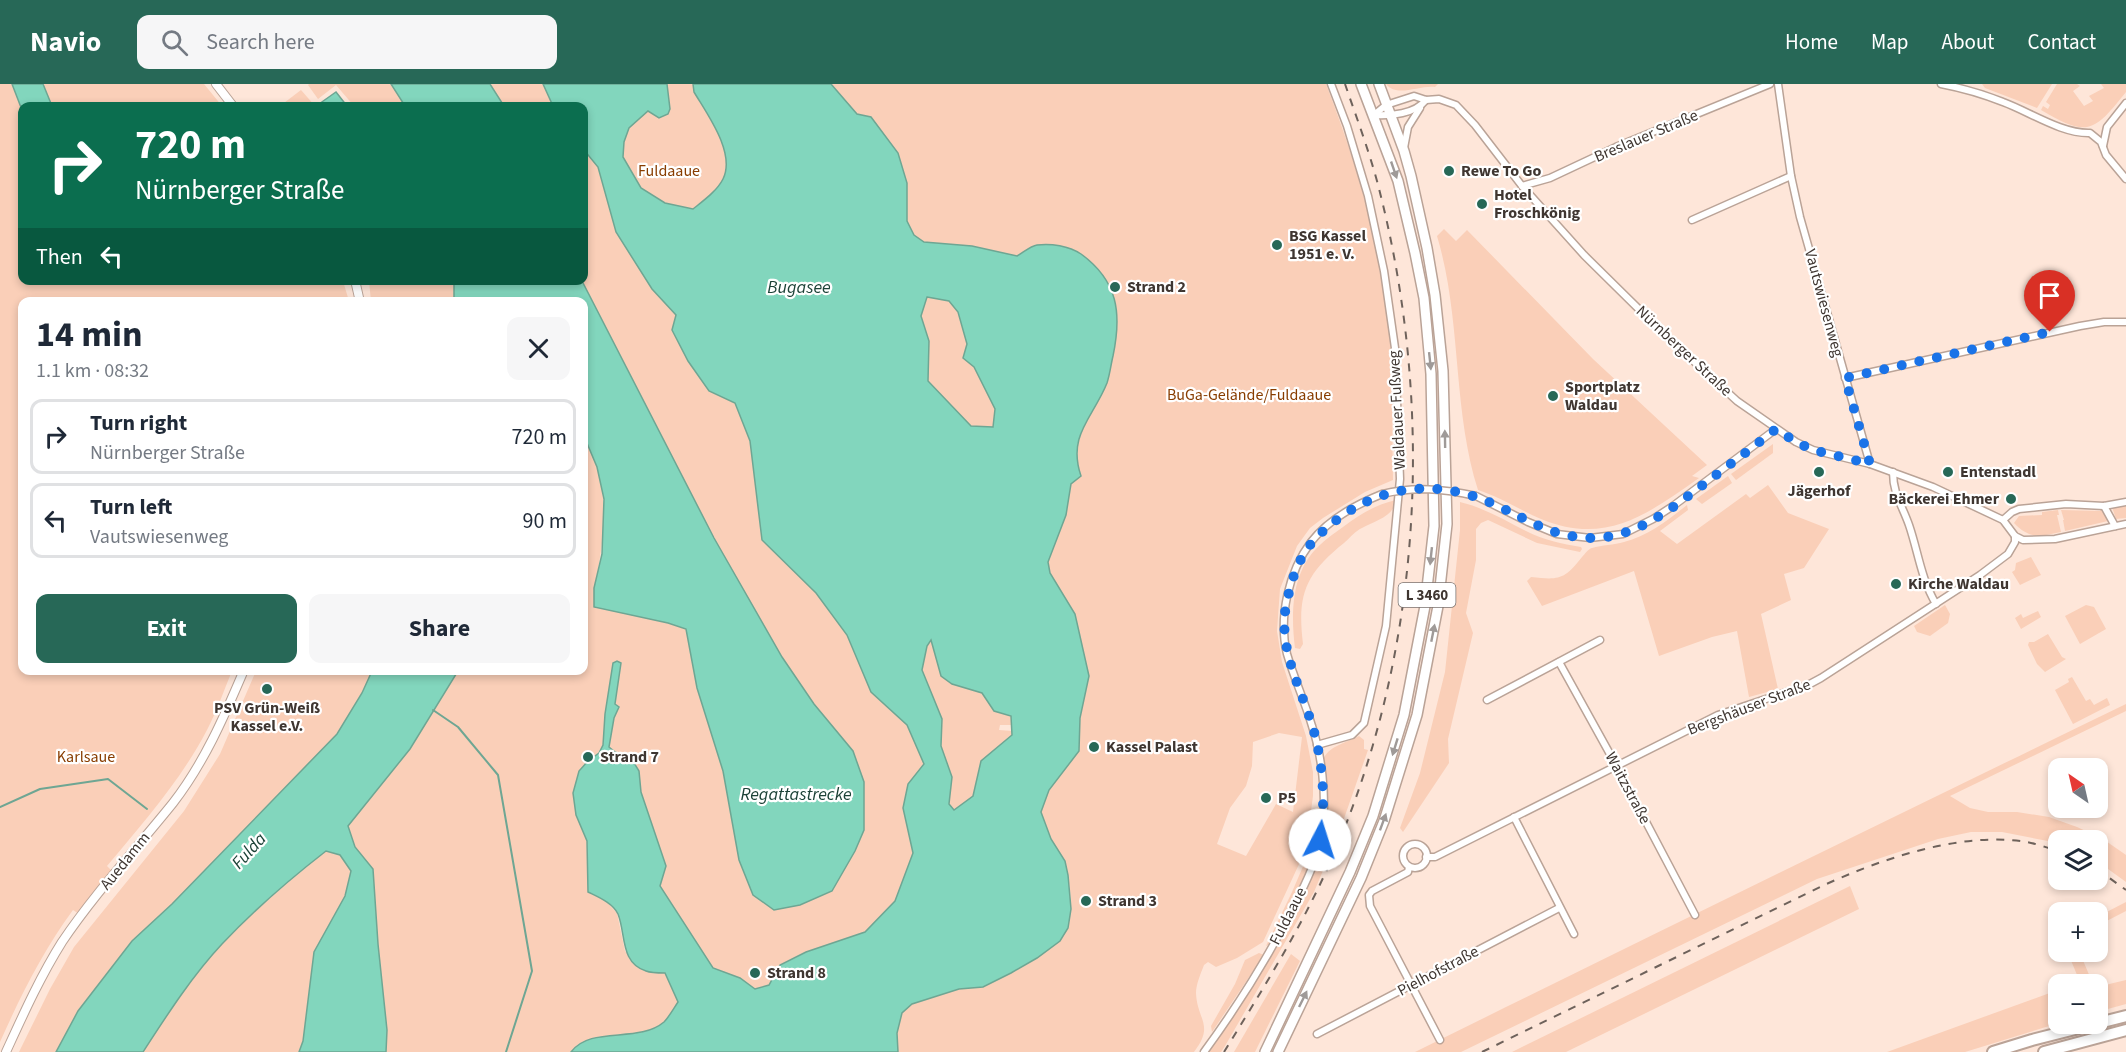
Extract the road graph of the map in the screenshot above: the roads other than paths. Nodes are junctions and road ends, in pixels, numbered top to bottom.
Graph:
1 (216, 84) edge
2 (1331, 84) edge
3 (1361, 84) edge
4 (1379, 84) edge
5 (1770, 84) edge
6 (1778, 84) edge
7 (1941, 84) edge
8 (1975, 88) edge
9 (1426, 100) junction
10 (230, 102) edge
11 (2126, 104) edge
12 (1386, 105) junction
13 (1421, 106) junction
14 (1374, 115) junction
15 (1390, 115) junction
16 (2106, 128) junction
17 (2090, 133) junction
18 (2103, 146) junction
19 (1404, 151) junction
20 (1791, 176) junction
21 (2126, 179) edge
22 (1522, 186) junction
23 (1692, 220) dead end
24 (2126, 322) edge
25 (1845, 378) junction
26 (1776, 429) junction
27 (1870, 464) junction
28 (1893, 472) junction
29 (2126, 502) edge
30 (2104, 506) junction
31 (2003, 520) junction
32 (2126, 524) edge
33 (2115, 526) junction
34 (2015, 536) junction
35 (1936, 604) junction
36 (1600, 640) dead end
37 (1559, 662) junction
38 (242, 675) edge
39 (1487, 700) dead end
40 (1317, 745) junction
41 (1616, 765) junction
42 (1514, 817) junction
43 (1426, 857) junction
44 (1409, 867) junction
45 (1559, 908) junction
46 (1695, 915) dead end
47 (1574, 934) dead end
48 (1411, 985) junction
49 (2126, 1016) edge
50 (2126, 1030) edge
51 (1317, 1034) dead end
52 (1440, 1040) dead end
53 (6, 1052) edge
54 (1203, 1052) edge
55 (1265, 1052) edge
56 (1278, 1052) edge
57 (1993, 1052) edge
58 (2044, 1052) edge

1 - 10 street
2 - 40 street, Waldauer Fußweg
3 - 14 main road, L 3460
4 - 12 main road
5 - 22 street, Breslauer Straße
6 - 20 street, Vautswiesenweg
7 - 8 street
8 - 17 street
9 - 12 street, Nürnberger Straße
9 - 13 street
9 - 22 street, Nürnberger Straße
11 - 16 street
12 - 14 street, Nürnberger Straße
12 - 15 main road
13 - 15 street
13 - 19 street
14 - 15 street
14 -> 55 main road, L 3460
15 - 19 main road, L 3460
16 - 17 street
16 - 18 street
17 - 18 street
18 - 21 street
56 -> 19 main road, L 3460
20 - 23 street
20 - 25 street, Vautswiesenweg
22 - 26 street, Nürnberger Straße
24 - 25 street
25 - 27 street, Vautswiesenweg
26 - 27 street, Nürnberger Straße
26 - 40 street, Fuldaaue, bridge
27 - 28 street, Nürnberger Straße
28 - 31 street, Nürnberger Straße
28 - 35 street
29 - 30 street
30 - 31 street
30 - 33 street
31 - 34 street, Nürnberger Straße
32 - 33 street
33 - 34 street
34 - 35 street, Bergshäuser Straße
35 - 41 street, Bergshäuser Straße
36 - 37 street
37 - 39 street
37 - 41 street, Waitzstraße
38 - 53 street, Auedamm
40 - 54 street, Fuldaaue
41 - 42 street, Bergshäuser Straße
41 - 46 street, Waitzstraße
42 - 43 street, Bergshäuser Straße
42 - 45 street
43 - 44 street, Bergshäuser Straße
43 - 44 street
44 - 48 street
45 - 47 street
45 - 48 street, Pielhofstraße
48 - 51 street, Pielhofstraße
48 - 52 street
49 - 57 highway
50 - 58 highway

